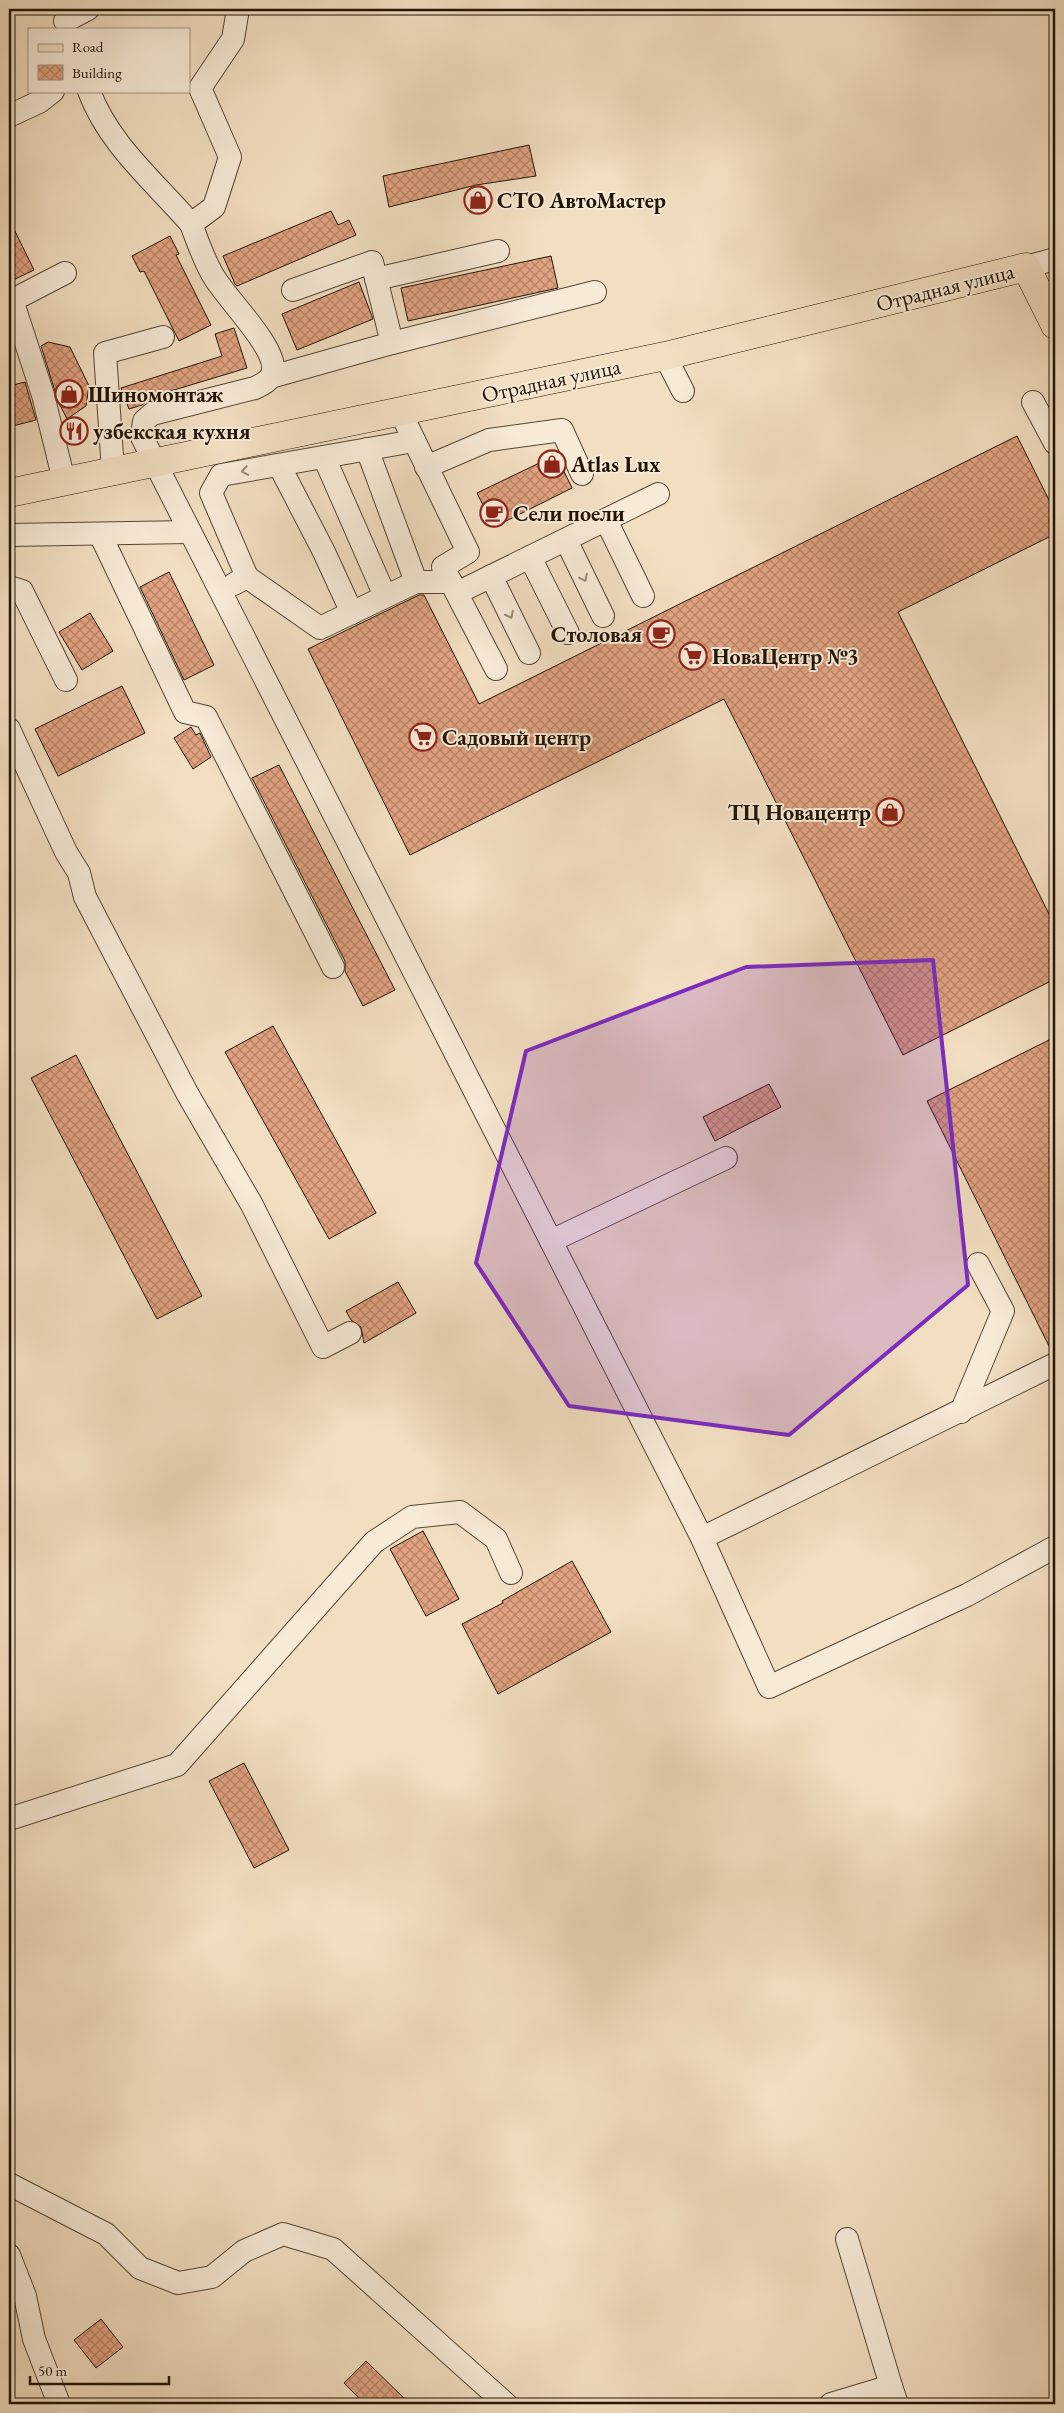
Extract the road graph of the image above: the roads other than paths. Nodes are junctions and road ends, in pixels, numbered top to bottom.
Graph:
1 (88, 9) edge
2 (238, 9) edge
3 (64, 19) edge
4 (54, 92) edge
5 (87, 93) edge
6 (9, 116) edge
7 (191, 224) junction
8 (498, 251) dead end
9 (1055, 259) edge
10 (1026, 267) junction
11 (65, 273) dead end
12 (376, 279) junction
13 (293, 290) dead end
14 (595, 292) dead end
15 (10, 301) edge
16 (1055, 325) edge
17 (163, 337) dead end
18 (392, 343) junction
19 (665, 356) junction
20 (270, 377) junction
21 (683, 391) dead end
22 (1033, 402) dead end
23 (400, 411) junction
24 (414, 441) junction
25 (1055, 442) edge
26 (367, 449) junction
27 (324, 457) junction
28 (155, 462) junction
29 (279, 465) junction
30 (426, 466) junction
31 (113, 471) junction
32 (582, 474) dead end
33 (64, 482) junction
34 (9, 493) edge
35 (658, 494) dead end
36 (606, 520) junction
37 (189, 532) junction
38 (100, 534) junction
39 (9, 535) edge
40 (566, 540) junction
41 (530, 557) junction
42 (491, 576) junction
43 (247, 577) junction
44 (416, 582) junction
45 (9, 587) edge
46 (454, 588) junction
47 (219, 591) junction
48 (385, 596) junction
49 (643, 596) dead end
50 (352, 612) junction
51 (603, 616) dead end
52 (568, 633) dead end
53 (529, 653) dead end
54 (496, 669) dead end
55 (66, 680) dead end
56 (9, 729) edge
57 (333, 967) dead end
58 (726, 1158) dead end
59 (551, 1241) junction
60 (978, 1264) dead end
61 (350, 1333) dead end
62 (1055, 1364) edge
63 (961, 1412) junction
64 (702, 1538) junction
65 (1055, 1548) edge
66 (511, 1573) dead end
67 (9, 1819) edge
68 (9, 2184) edge
69 (847, 2239) dead end
70 (9, 2255) edge
71 (894, 2395) edge
72 (59, 2404) edge
73 (506, 2404) edge
74 (831, 2404) edge

1 - 3 street
2 - 7 street
4 - 6 street
5 - 7 street
7 - 20 street
8 - 12 street
9 - 10 street
10 - 16 main road, Отрадная улица
10 - 19 main road, Отрадная улица
11 - 15 street
12 - 13 street
12 - 18 street
14 - 18 street
15 - 33 street
17 - 31 street
18 - 20 street
19 - 21 street
19 - 23 main road, Отрадная улица
20 - 28 street
22 - 25 street
23 - 24 street
23 - 28 main road, Отрадная улица
24 - 26 street
24 - 30 street
26 - 27 street
26 - 44 street
27 - 29 street
27 - 48 street
28 - 31 main road, Отрадная улица
28 - 37 street
29 -> 43 street
29 - 50 street
30 - 32 street
30 - 46 street
31 - 33 main road, Отрадная улица
33 - 34 main road, Отрадная улица
35 - 36 street
36 - 40 street
36 - 49 street
37 - 38 street
37 - 47 street
38 - 39 street
38 - 57 street
40 - 41 street
40 -> 51 street
41 - 42 street
41 - 52 street
42 - 46 street
42 -> 53 street
43 - 47 street
43 - 50 street
44 - 46 street
44 - 48 street
45 - 55 street
46 - 54 street
47 - 59 street
48 - 50 street
56 - 61 street
58 - 59 street
59 - 64 street
60 - 63 street
62 - 63 street
63 - 64 street
64 - 65 street
66 - 67 street
68 - 73 street
69 - 71 street
70 - 72 street
71 - 74 street

